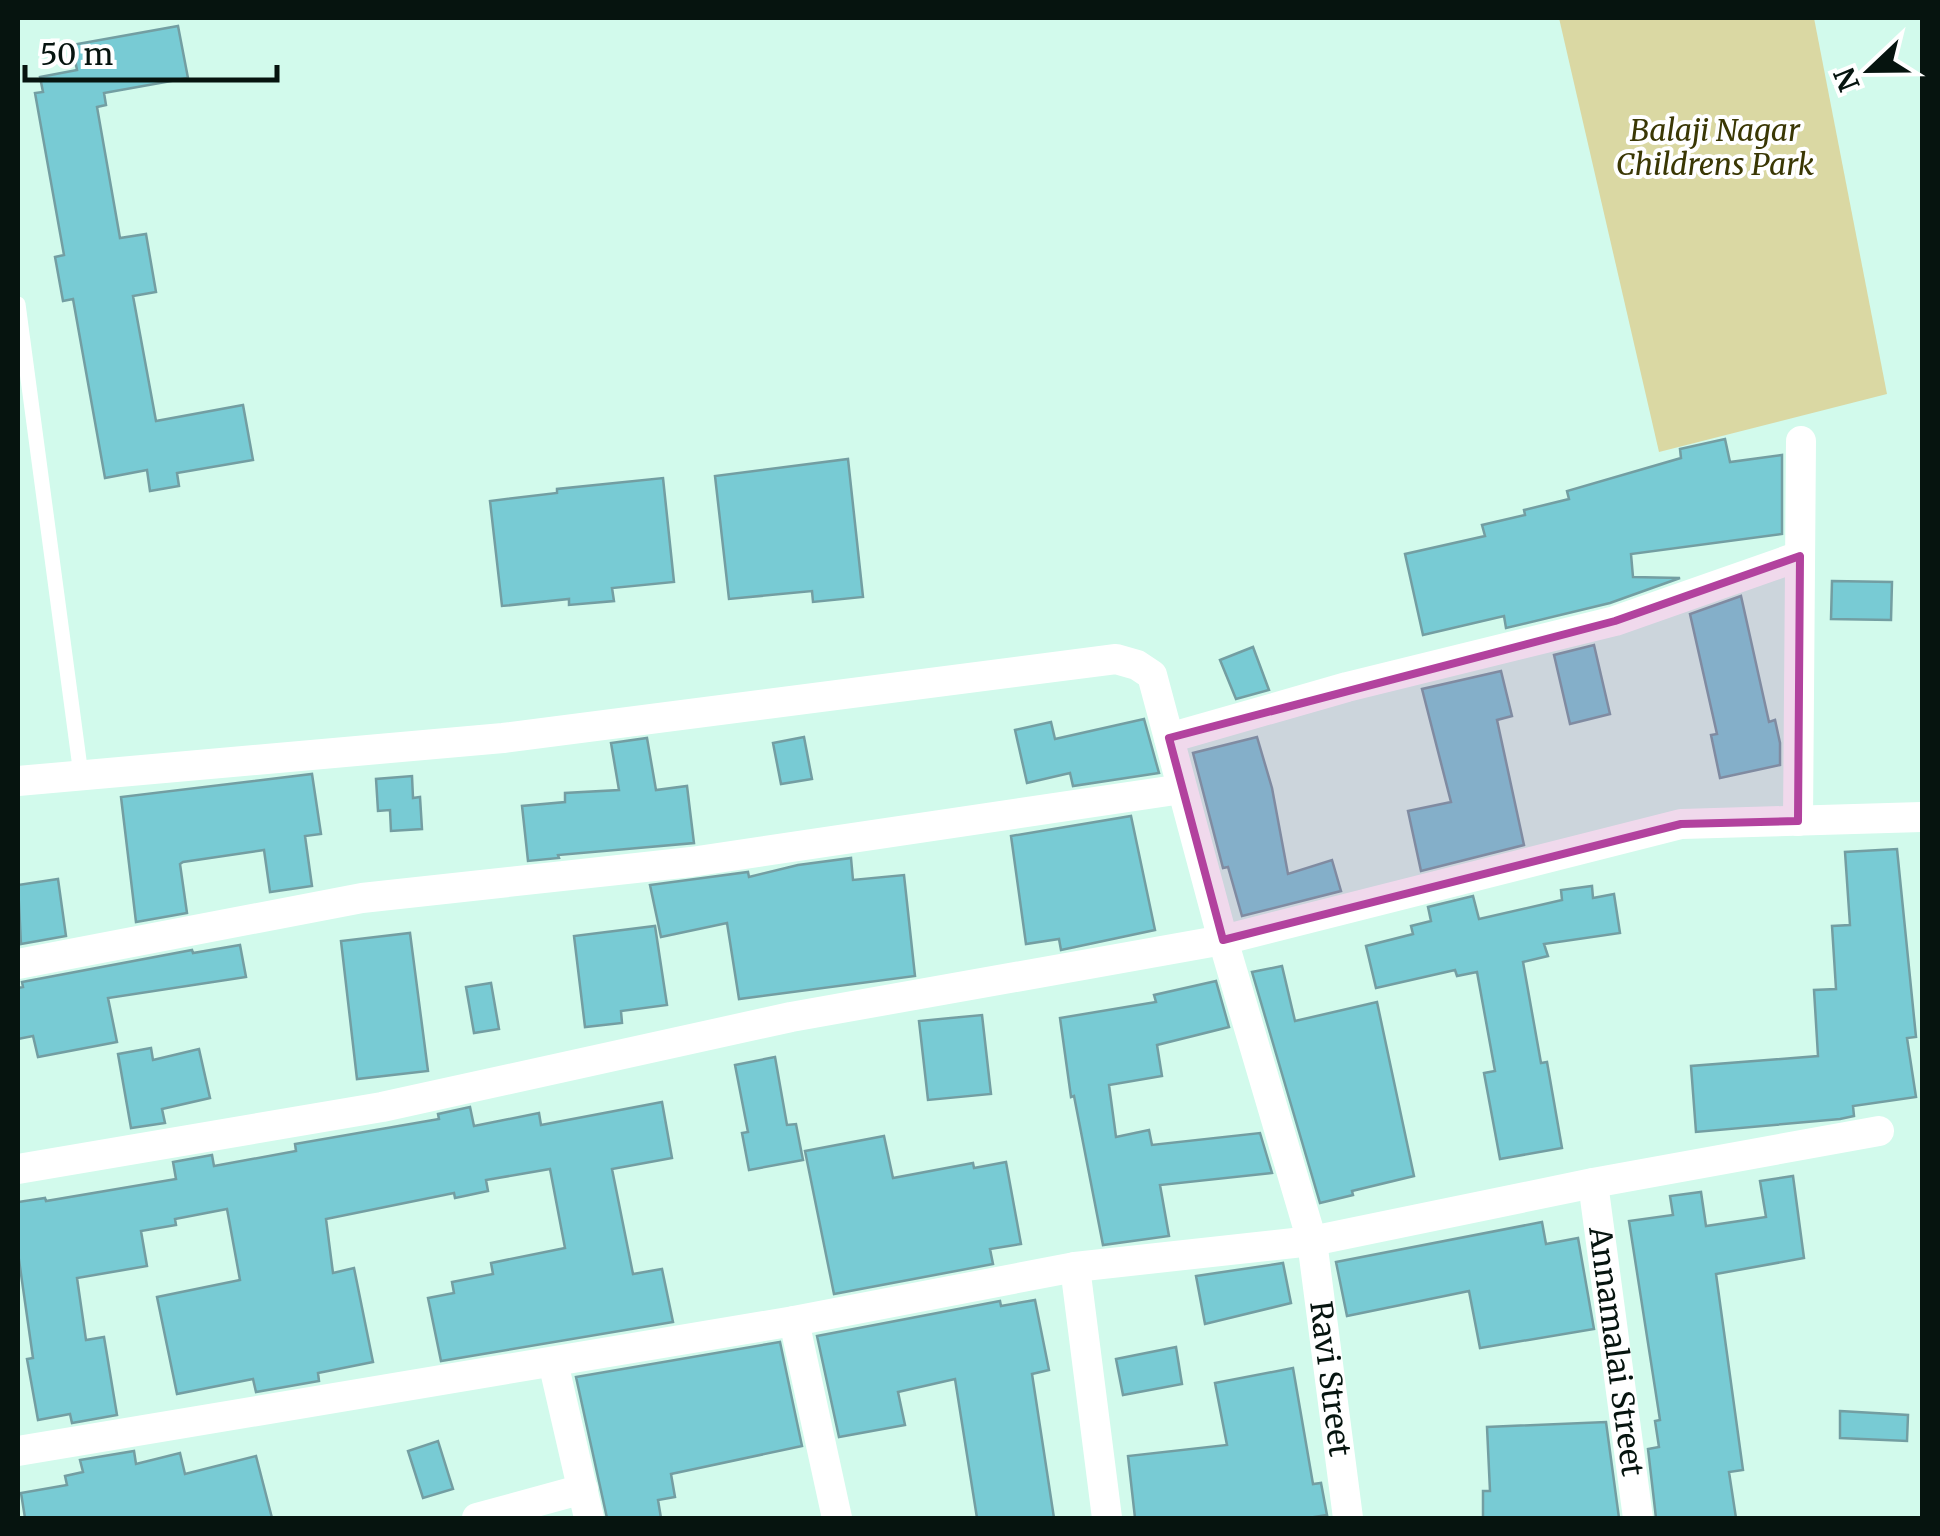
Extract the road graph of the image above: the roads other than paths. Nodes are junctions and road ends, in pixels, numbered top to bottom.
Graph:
1 (18, 304) edge
2 (1801, 441) dead end
3 (1800, 556) junction
4 (1169, 738) junction
5 (82, 776) junction
6 (18, 781) edge
7 (1182, 789) junction
8 (1922, 817) edge
9 (1798, 821) junction
10 (1222, 940) junction
11 (18, 964) edge
12 (1879, 1131) dead end
13 (18, 1170) edge
14 (1593, 1183) junction
15 (1312, 1241) junction
16 (1075, 1267) junction
17 (794, 1321) junction
18 (553, 1362) junction
19 (18, 1451) edge
20 (586, 1504) edge
21 (477, 1518) edge
22 (837, 1518) edge
23 (1107, 1518) edge
24 (1348, 1518) edge
25 (1638, 1518) edge

1 - 5 lane
2 - 3 street
3 - 4 street
3 - 9 street
4 - 5 street, Ravi Street
4 - 7 street, Ravi Street
5 - 6 street
7 - 10 street, Ravi Street
7 - 11 street
8 - 9 street
9 - 10 street
10 - 13 street
10 - 15 street, Ravi Street
12 - 14 street
14 - 15 street
14 - 25 street, Annamalai Street
15 - 16 street
15 - 24 street, Ravi Street
16 - 17 street
16 - 23 street
17 - 18 street
17 - 22 street
18 - 19 street
18 - 20 street
20 - 21 street

